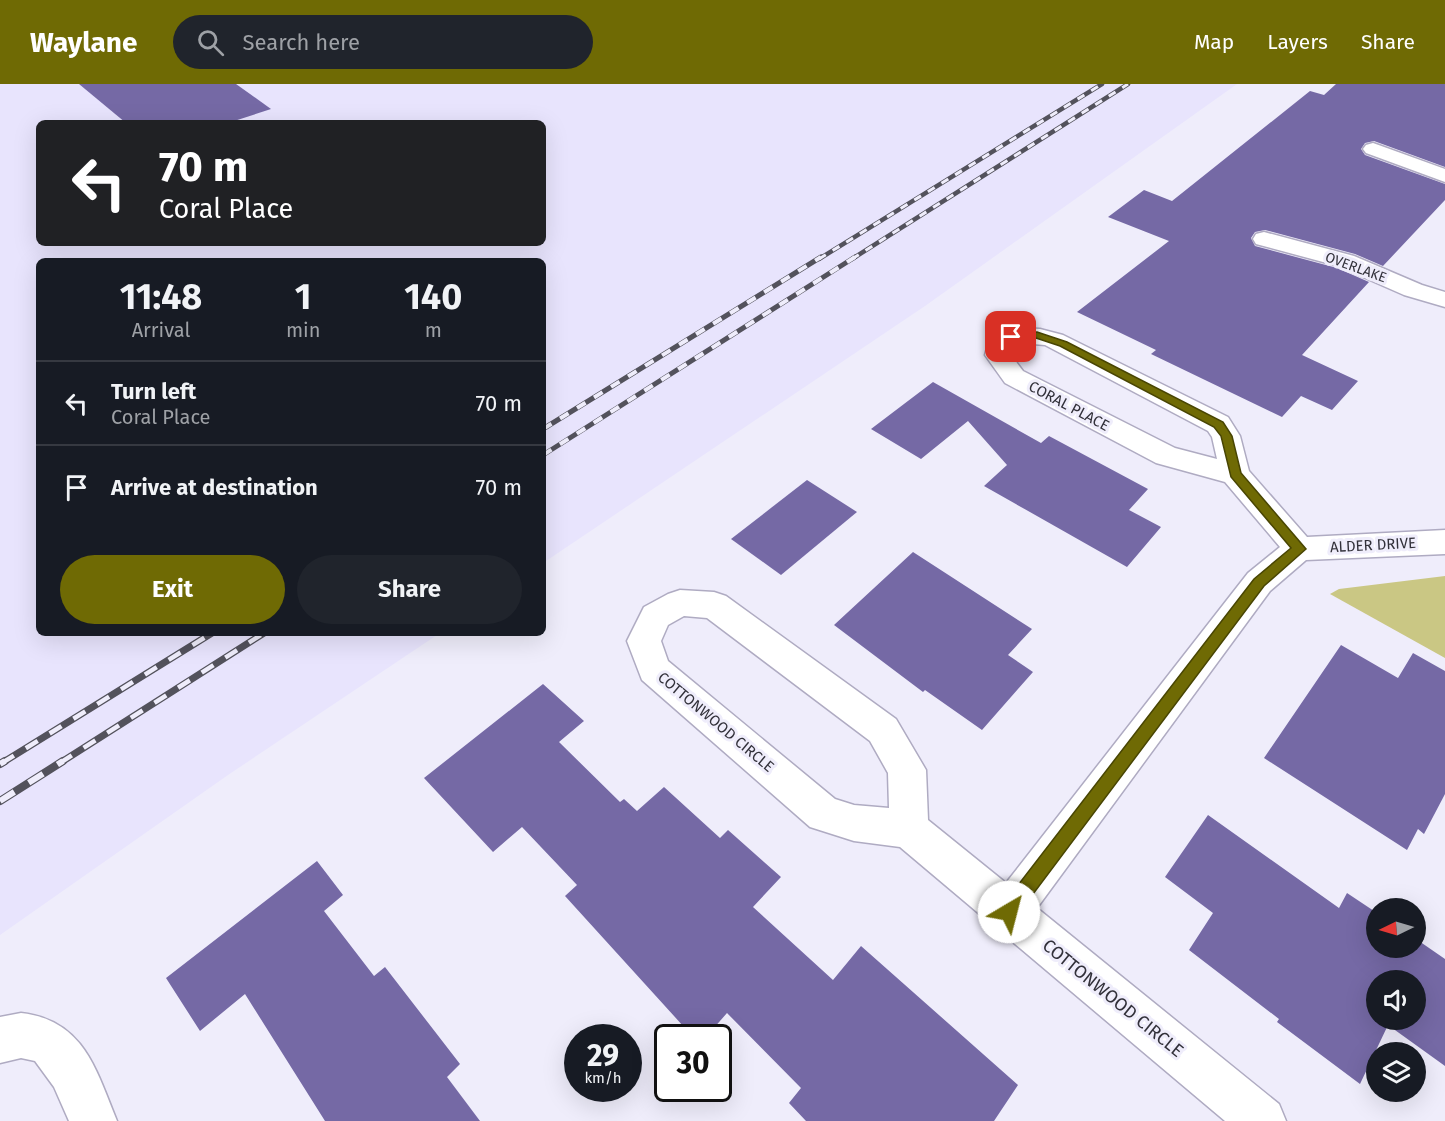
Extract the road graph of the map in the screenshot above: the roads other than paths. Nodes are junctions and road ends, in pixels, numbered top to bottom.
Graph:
1 (1373, 149) dead end
2 (1445, 176) edge
3 (1264, 239) dead end
4 (1445, 300) edge
5 (1235, 474) junction
6 (1445, 542) edge
7 (1299, 549) junction
8 (909, 829) junction
9 (1009, 912) junction
10 (0, 1040) edge
11 (93, 1121) edge
12 (1262, 1121) edge

1 - 2 street
3 - 4 street, OVERLAKE
5 - 5 street, CORAL PLACE
5 - 7 street, CORAL PLACE
6 - 7 street, ALDER DRIVE
7 - 9 street
8 - 8 street, COTTONWOOD CIRCLE
8 - 9 street, COTTONWOOD CIRCLE
9 - 12 street, COTTONWOOD CIRCLE
10 - 11 street

